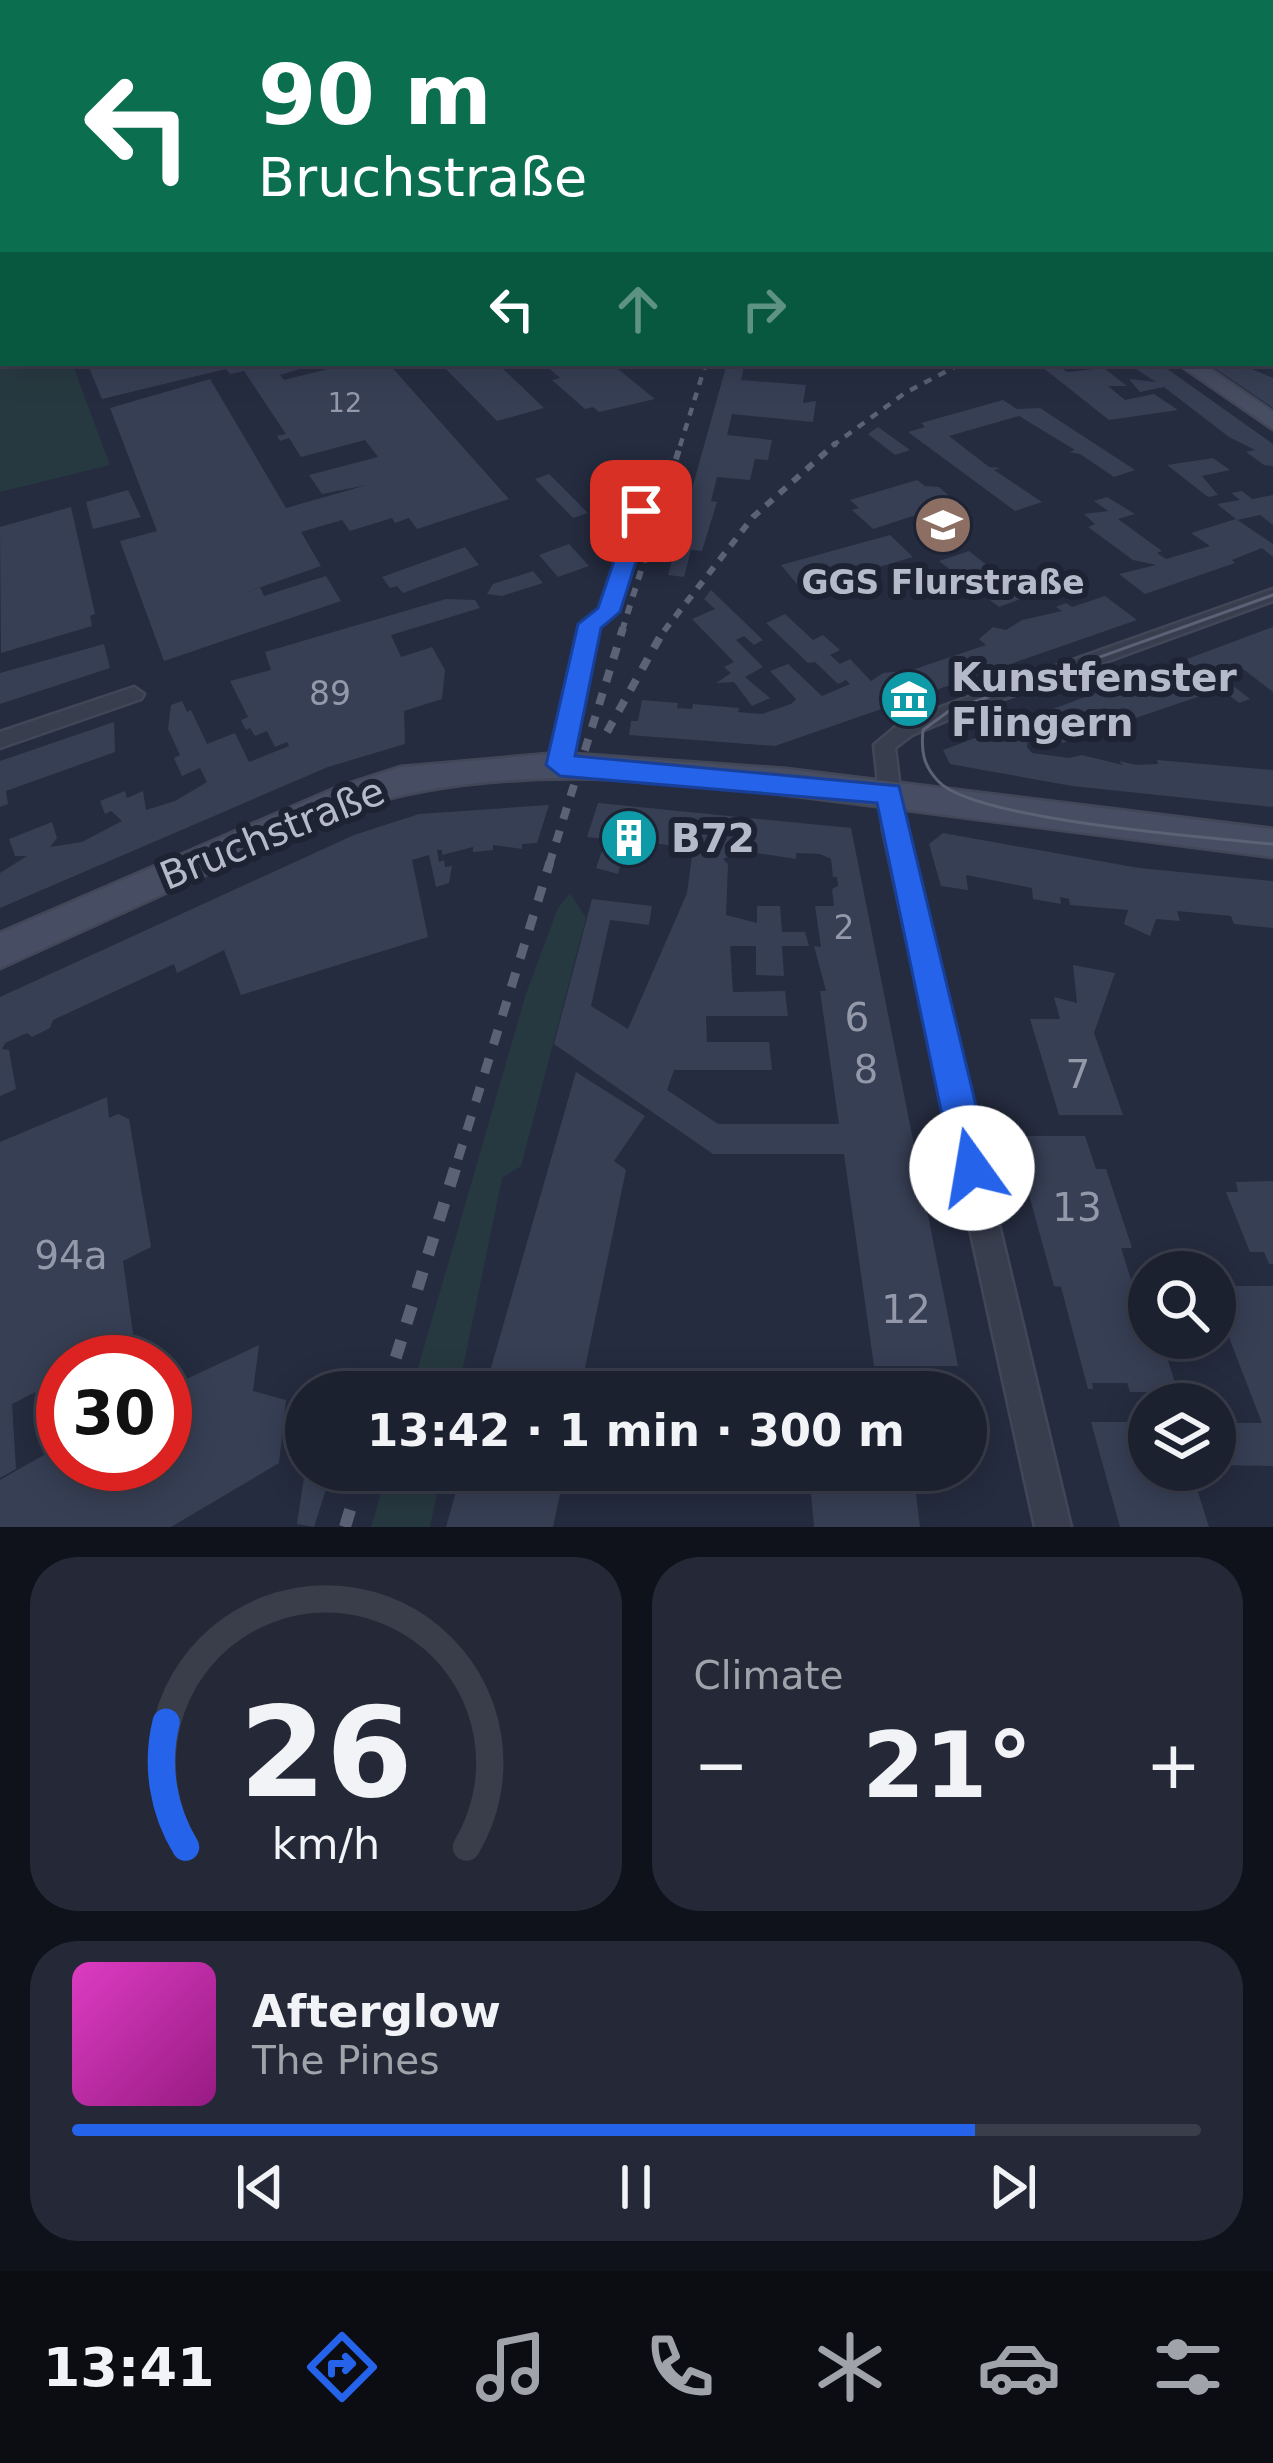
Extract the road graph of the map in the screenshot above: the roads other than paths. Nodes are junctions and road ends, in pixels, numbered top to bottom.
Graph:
1 (1190, 366) edge
2 (1273, 422) edge
3 (641, 511) dead end
4 (1273, 595) edge
5 (134, 694) dead end
6 (0, 740) edge
7 (560, 765) junction
8 (889, 794) junction
9 (1273, 843) edge
10 (0, 951) edge
11 (1053, 1527) edge

1 - 2 street
3 - 7 street
4 - 8 street
5 - 6 street
7 - 8 street, Bruchstraße
7 - 10 street, Bruchstraße
8 - 9 street, Bruchstraße
8 - 11 street

